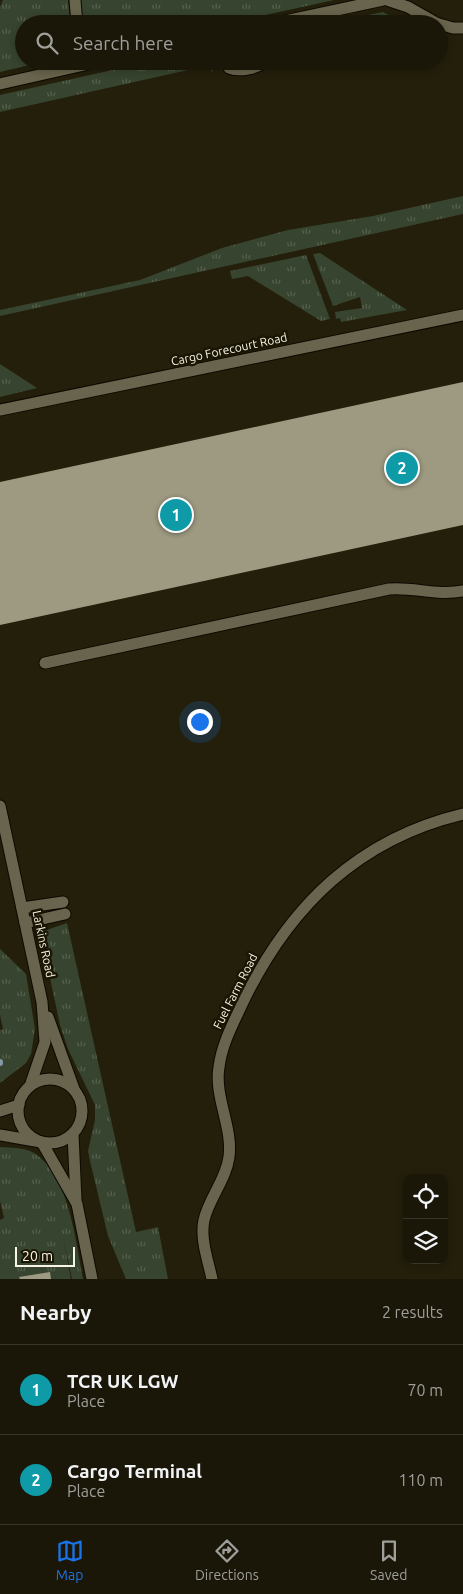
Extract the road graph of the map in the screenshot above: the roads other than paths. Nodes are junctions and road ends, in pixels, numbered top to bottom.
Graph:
1 (75, 0) edge
2 (382, 0) edge
3 (387, 0) edge
4 (76, 15) edge
5 (313, 15) edge
6 (422, 15) edge
7 (448, 27) edge
8 (463, 28) edge
9 (56, 70) edge
10 (0, 84) edge
11 (463, 315) edge
12 (0, 410) edge
13 (463, 591) edge
14 (45, 662) dead end
15 (0, 806) edge
16 (463, 814) edge
17 (63, 902) dead end
18 (22, 908) junction
19 (65, 914) dead end
20 (25, 923) junction
21 (42, 1002) junction
22 (30, 1086) junction
23 (75, 1090) junction
24 (19, 1105) junction
25 (0, 1111) edge
26 (73, 1134) junction
27 (0, 1135) edge
28 (41, 1142) junction
29 (77, 1204) junction
30 (92, 1279) edge
31 (212, 1279) edge

1 - 4 lane
2 - 3 lane
2 - 5 lane
3 - 6 lane
7 - 8 lane
9 - 10 lane
11 - 12 lane, Cargo Forecourt Road
13 - 14 lane
15 - 18 lane, Larkins Road
16 - 31 lane, Fuel Farm Road
17 - 18 lane
18 - 20 lane, Larkins Road
19 - 20 lane
20 - 21 lane, Larkins Road
21 - 22 lane, Larkins Road
21 - 23 lane
22 - 23 lane
22 - 24 lane
23 - 26 lane
24 - 25 lane
24 - 28 lane
26 - 28 lane
26 - 29 lane
27 - 28 lane
28 - 29 lane
29 - 30 lane

